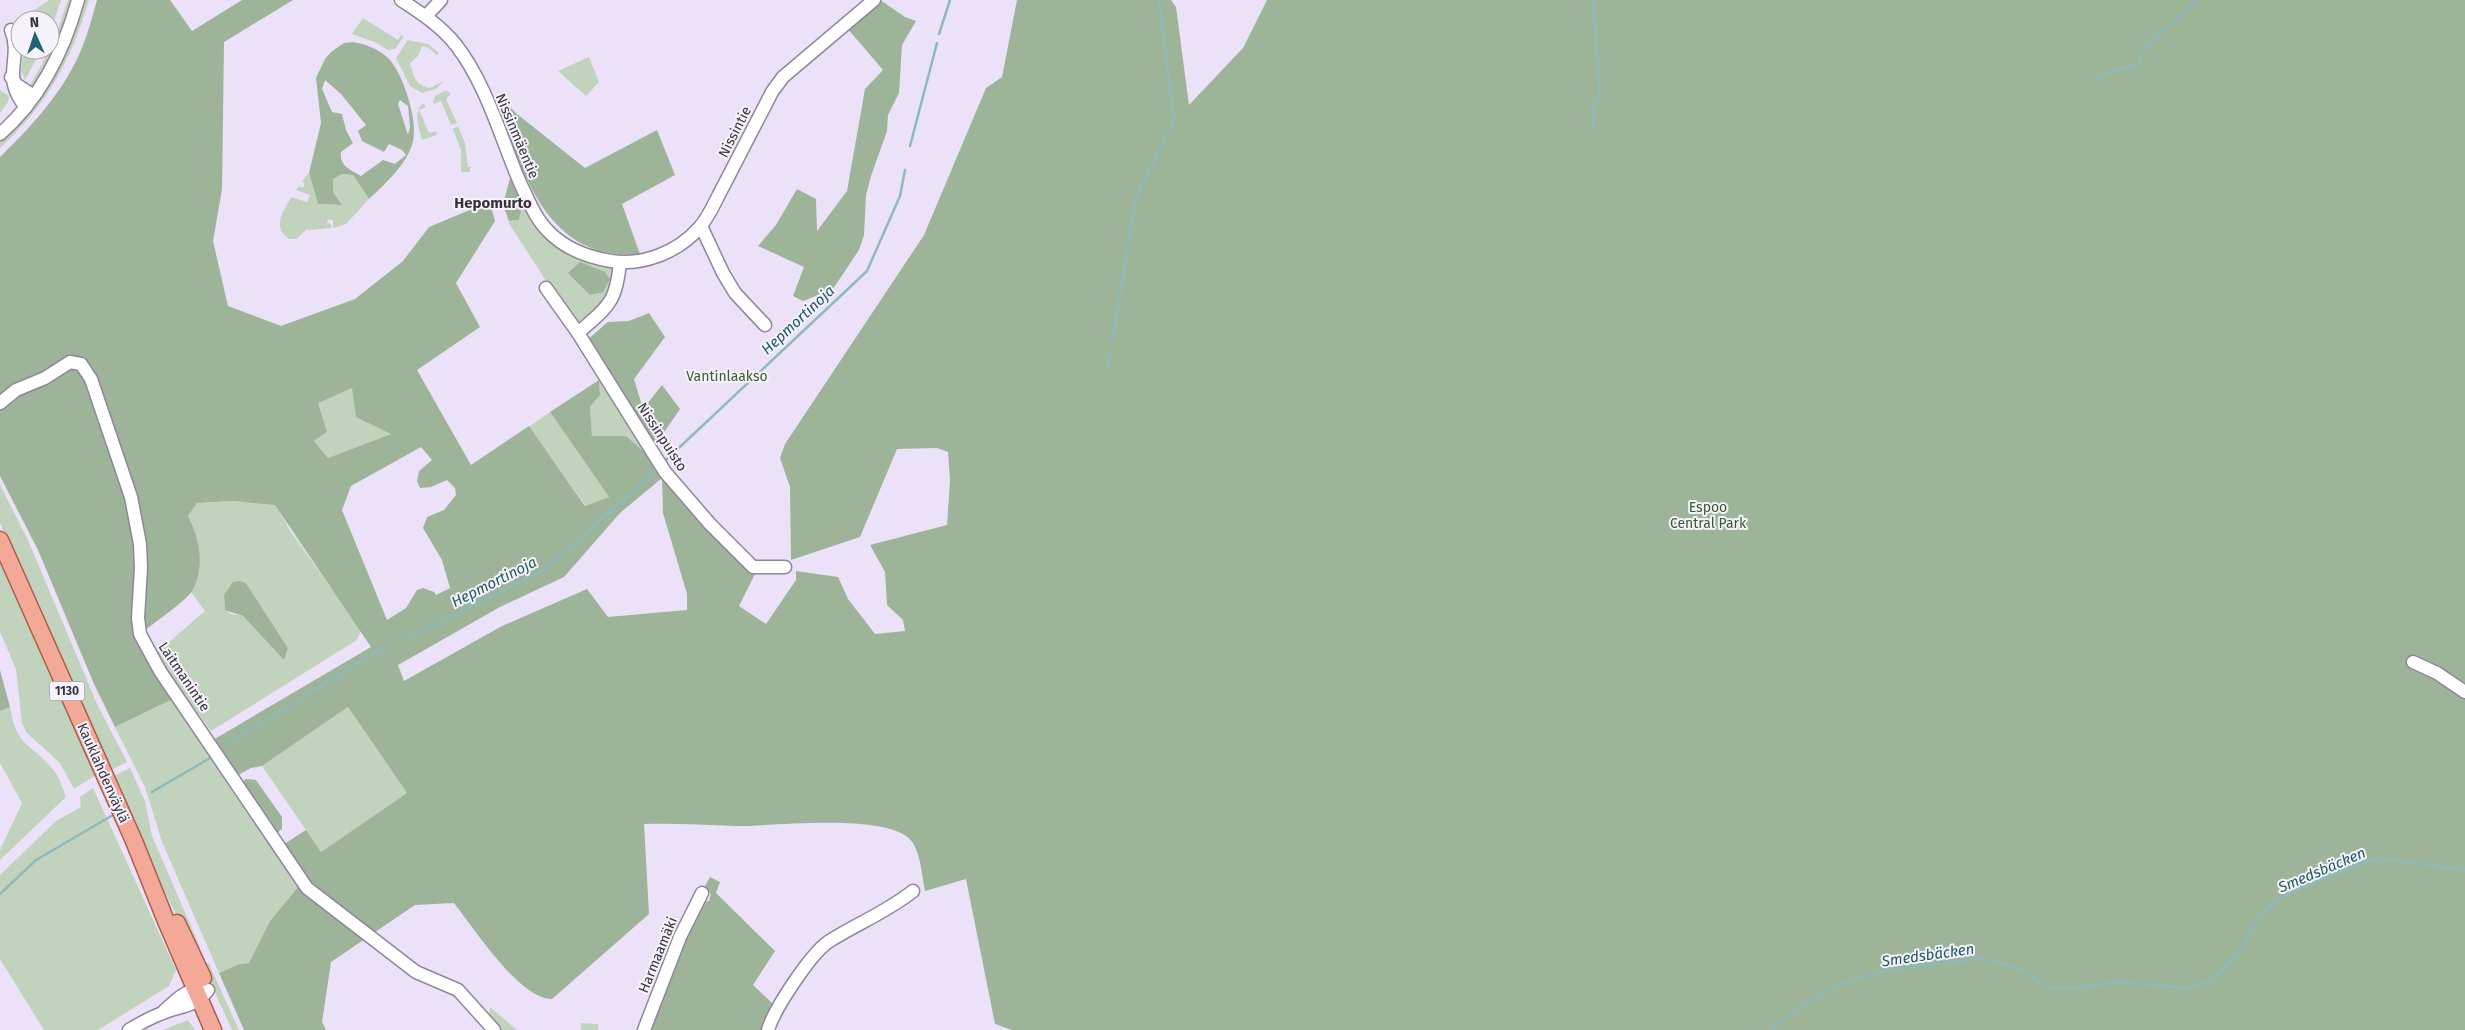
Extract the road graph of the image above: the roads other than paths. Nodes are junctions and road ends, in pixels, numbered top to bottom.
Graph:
1 (78, 0) edge
2 (401, 0) edge
3 (441, 0) edge
4 (874, 0) edge
5 (426, 16) junction
6 (12, 60) edge
7 (11, 77) junction
8 (34, 96) junction
9 (26, 107) junction
10 (0, 134) edge
11 (701, 226) junction
12 (620, 262) junction
13 (546, 288) dead end
14 (765, 326) dead end
15 (578, 333) junction
16 (0, 404) edge
17 (0, 540) edge
18 (785, 567) dead end
19 (2413, 662) dead end
20 (2465, 692) edge
21 (913, 891) dead end
22 (702, 893) dead end
23 (201, 993) junction
24 (129, 1030) edge
25 (213, 1030) edge
26 (226, 1030) edge
27 (494, 1030) edge
28 (644, 1030) edge
29 (768, 1030) edge

1 - 8 street
2 - 5 street, Nissinmäentie
3 - 5 street
4 - 11 street, Nissintie
5 - 12 street, Nissinmäentie
6 - 7 street
7 - 8 street
7 - 9 street
8 - 9 street
9 - 10 street
11 - 12 street, Nissintie
11 - 14 street
12 - 15 street
13 - 15 street, Nissinpuisto
15 - 18 street, Nissinpuisto
16 - 27 street, Laitmanintie
17 - 23 main road, Kauklahdenväylä / 1130
19 - 20 street
21 - 29 street
22 - 28 street, Harmaamäki
23 - 24 street
23 - 25 main road, Kauklahdenväylä / 1130
23 - 26 main road, Kauklahdenväylä / 1130

